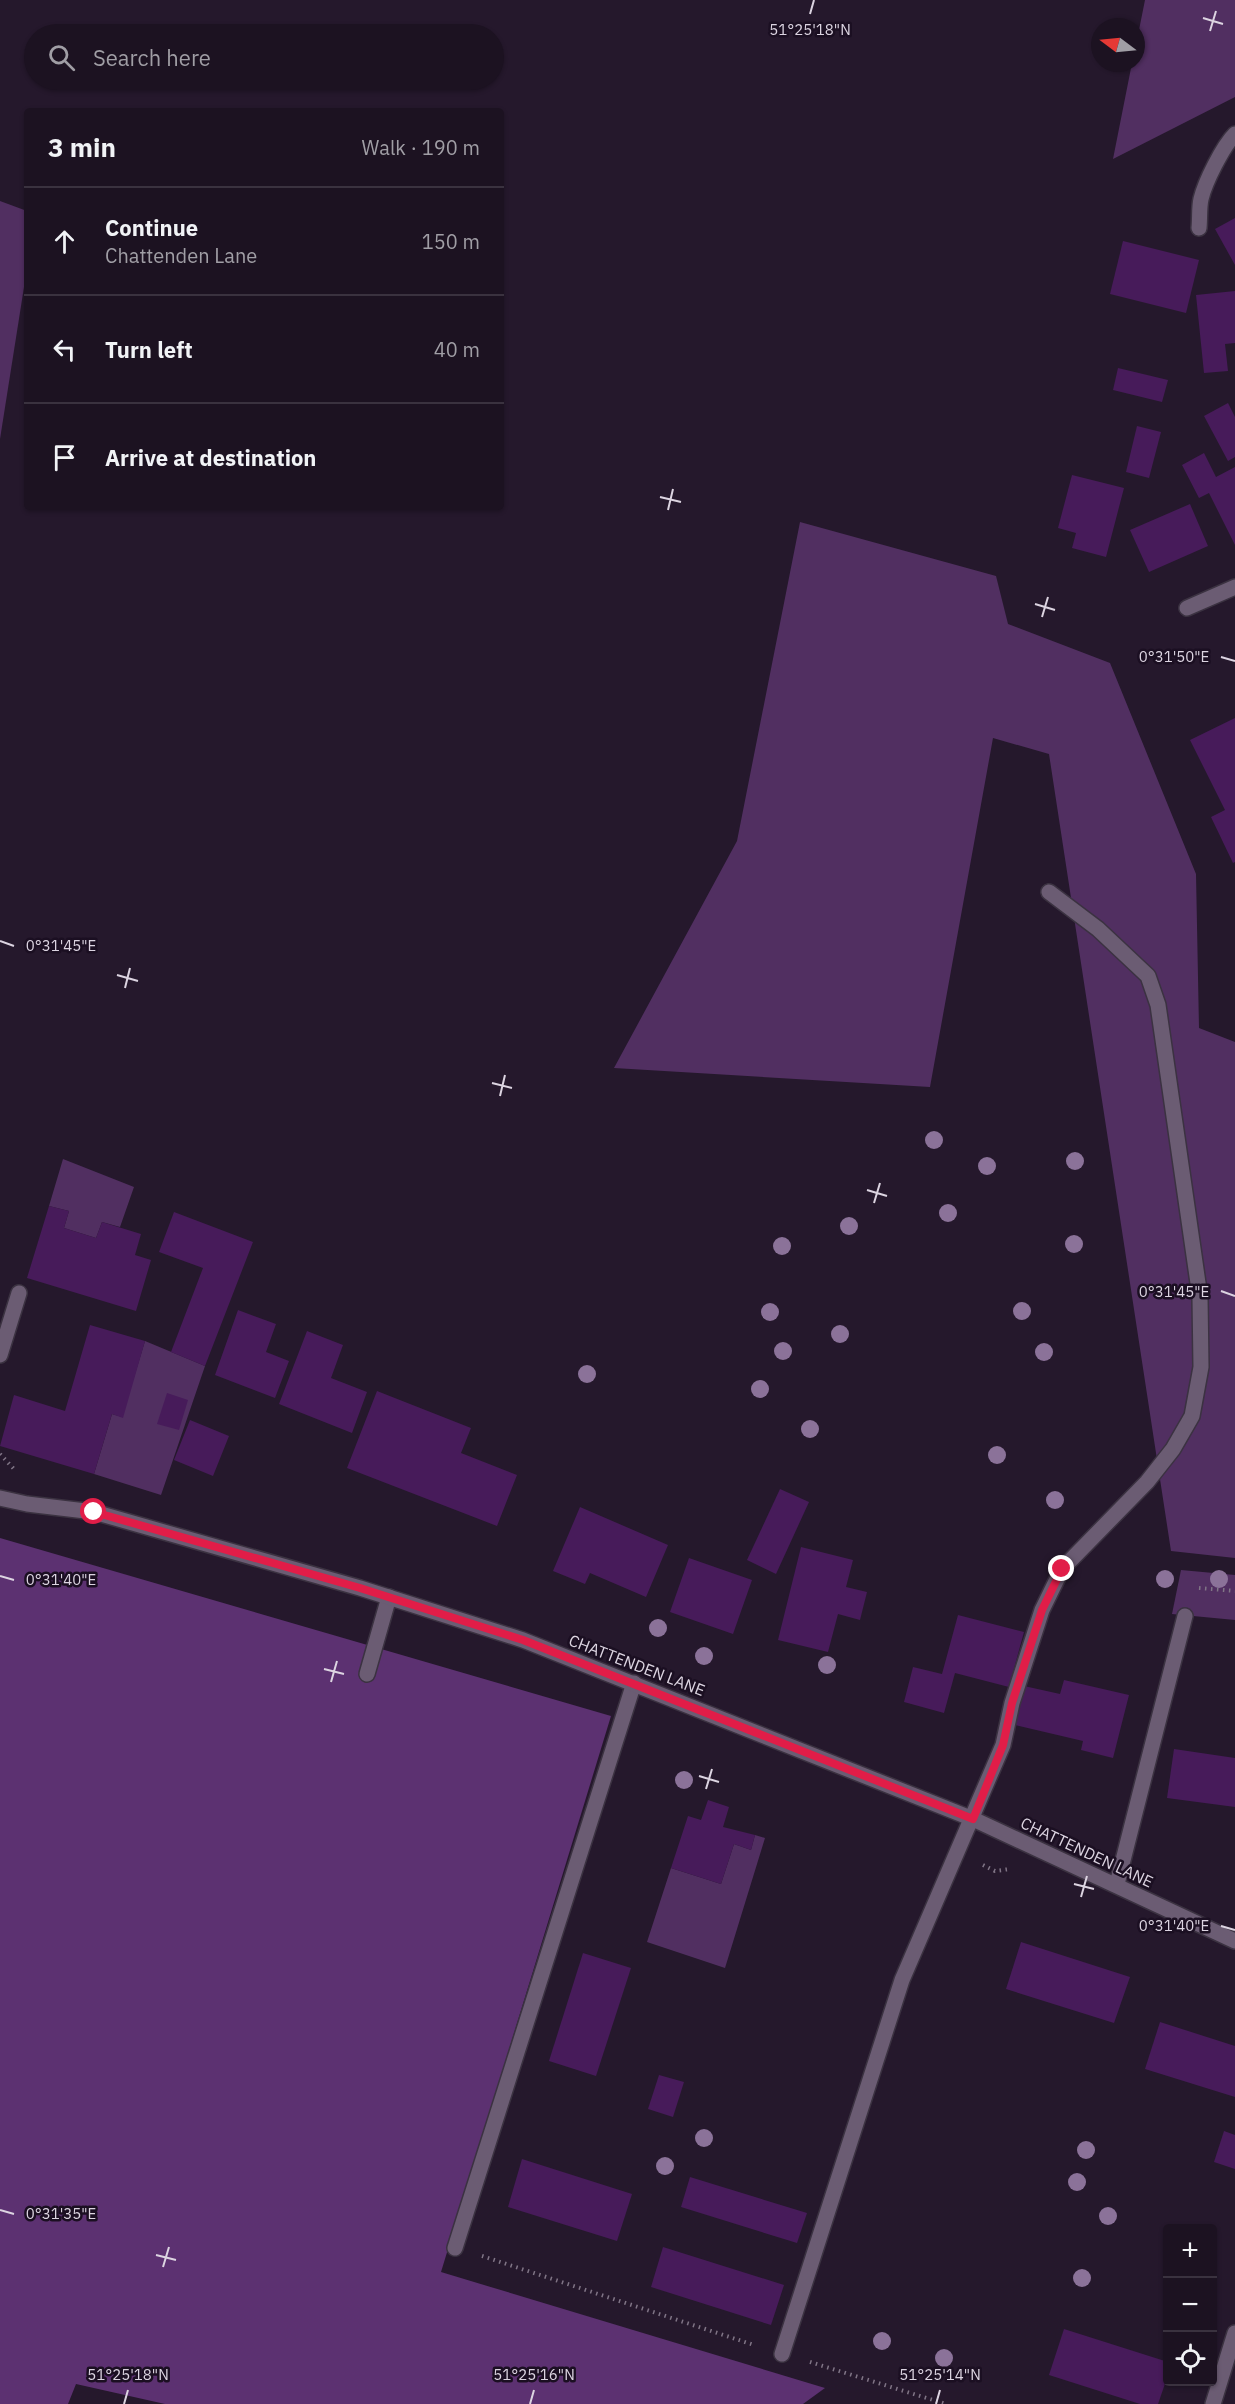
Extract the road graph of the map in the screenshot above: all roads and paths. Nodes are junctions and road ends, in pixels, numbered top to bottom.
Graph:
1 (1235, 134) edge
2 (1199, 228) dead end
3 (1235, 587) edge
4 (1187, 608) dead end
5 (1049, 892) dead end
6 (19, 1293) dead end
7 (0, 1355) edge
8 (0, 1498) edge
9 (389, 1598) junction
10 (1185, 1616) dead end
11 (367, 1674) dead end
12 (634, 1683) junction
13 (973, 1819) junction
14 (1117, 1884) junction
15 (1235, 1941) edge
16 (455, 2248) joint
17 (1235, 2332) edge
18 (782, 2354) junction
19 (946, 2404) edge
20 (1213, 2404) edge

1 - 2 street
3 - 4 street
5 - 13 street
6 - 7 street
8 - 9 street, CHATTENDEN LANE
9 - 11 street
9 - 12 street, CHATTENDEN LANE
10 - 14 street
12 - 13 street, CHATTENDEN LANE
12 - 16 street
13 - 14 street, CHATTENDEN LANE
13 - 18 street
14 - 15 street, CHATTENDEN LANE
16 - 18 path
17 - 20 street
18 - 19 path

